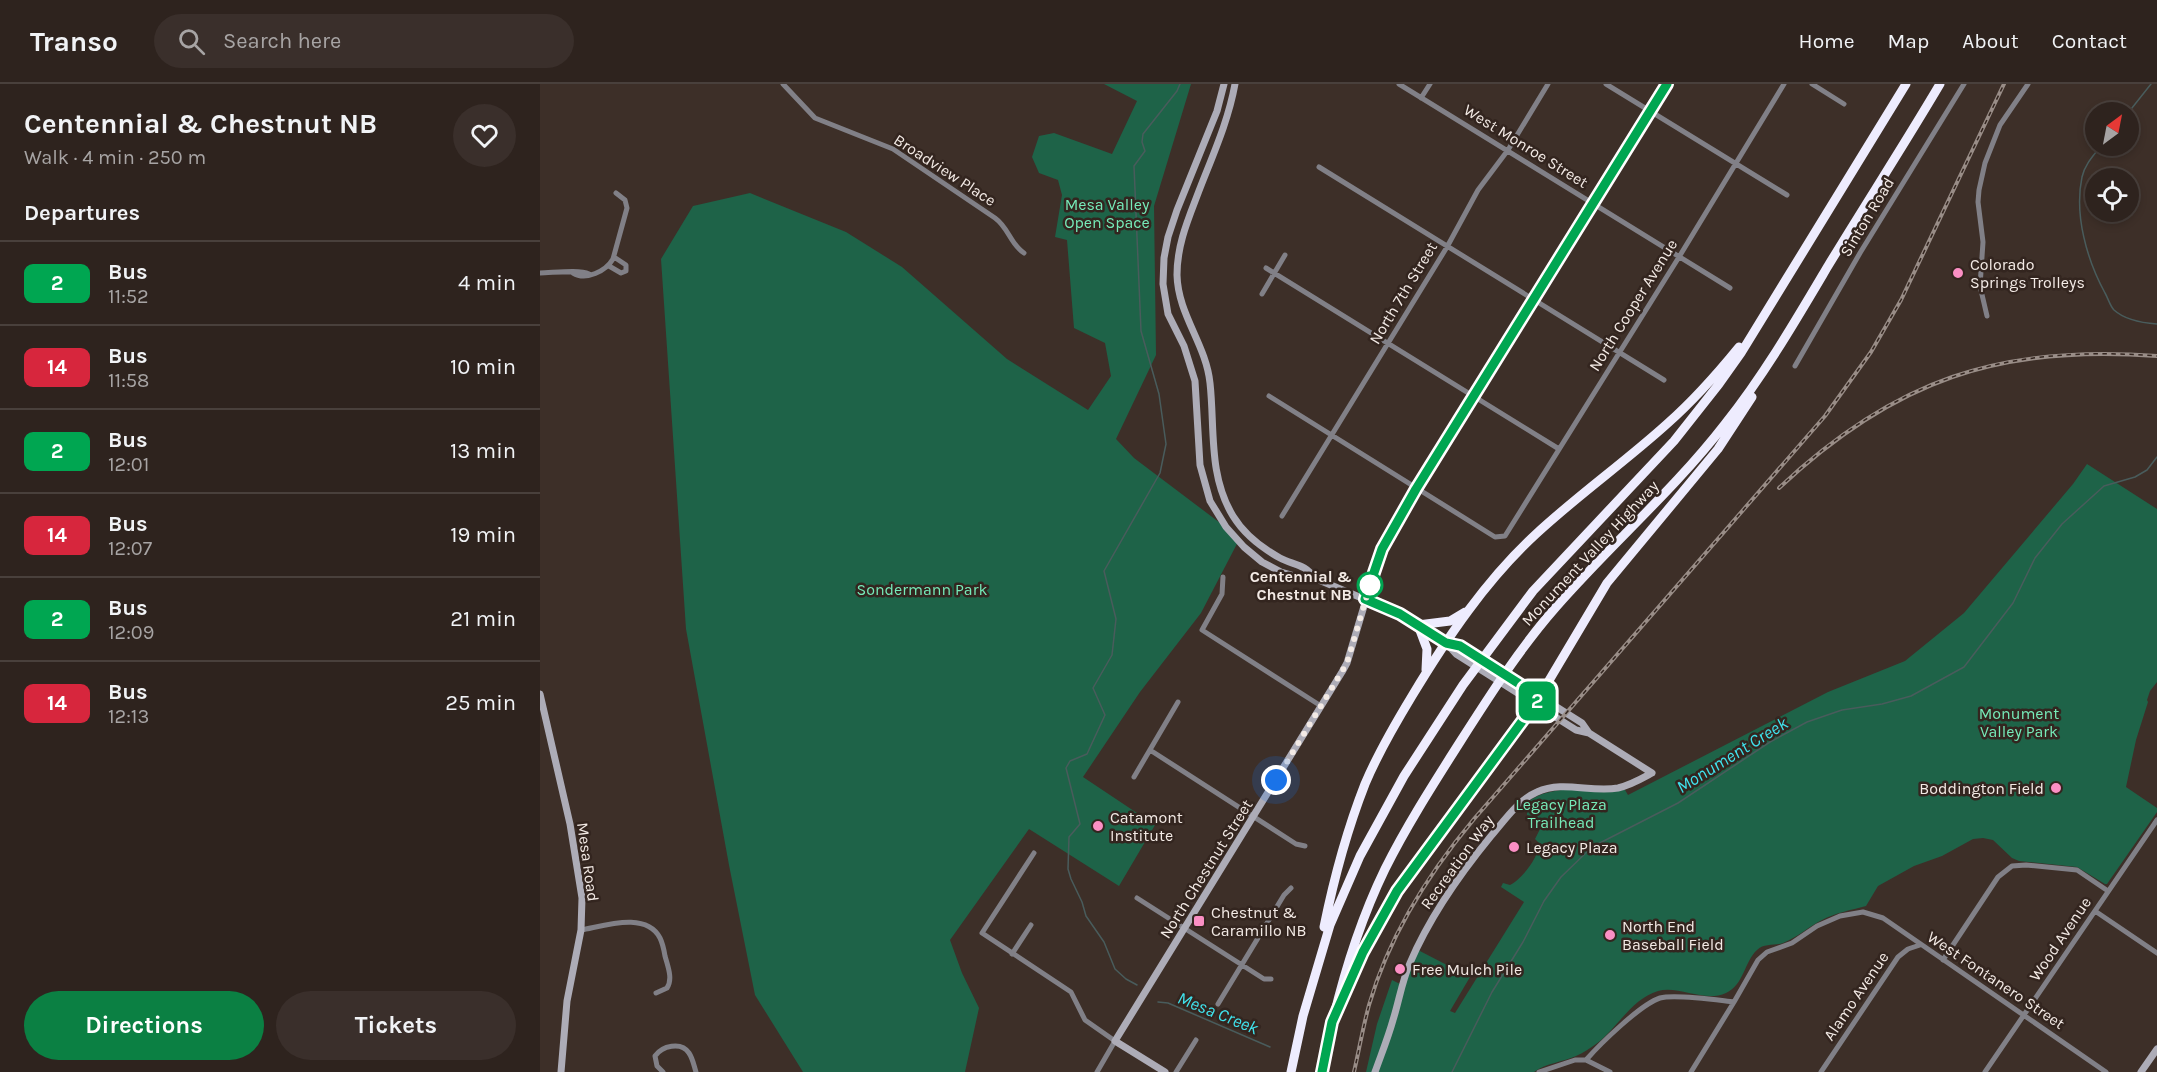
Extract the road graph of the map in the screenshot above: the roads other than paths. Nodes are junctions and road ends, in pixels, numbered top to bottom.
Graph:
1 (783, 84) edge
2 (1224, 84) edge
3 (1235, 84) edge
4 (1399, 84) edge
5 (1430, 84) edge
6 (1548, 84) edge
7 (1606, 84) edge
8 (1667, 84) edge
9 (1784, 84) edge
10 (1812, 84) edge
11 (1906, 84) edge
12 (1940, 84) edge
13 (1964, 84) edge
14 (2028, 84) edge
15 (1421, 98) junction
16 (1844, 104) dead end
17 (1650, 112) junction
18 (1508, 150) junction
19 (1735, 164) junction
20 (1319, 167) dead end
21 (616, 193) dead end
22 (1788, 195) dead end
23 (1593, 203) junction
24 (1448, 247) junction
25 (1024, 253) dead end
26 (1285, 255) dead end
27 (614, 256) junction
28 (1679, 256) junction
29 (609, 266) junction
30 (1266, 268) dead end
31 (540, 273) edge
32 (1275, 274) junction
33 (1730, 288) dead end
34 (1262, 294) dead end
35 (1533, 299) junction
36 (1768, 310) junction
37 (1987, 316) dead end
38 (1388, 344) junction
39 (1619, 351) junction
40 (1774, 355) junction
41 (1795, 366) dead end
42 (1665, 380) dead end
43 (1269, 396) dead end
44 (1473, 396) junction
45 (1332, 437) junction
46 (1559, 449) junction
47 (1416, 489) junction
48 (1282, 516) dead end
49 (1223, 577) dead end
50 (1314, 578) junction
51 (1365, 599) junction
52 (1474, 603) junction
53 (1418, 625) junction
54 (1446, 643) junction
55 (1425, 675) junction
56 (540, 694) edge
57 (1537, 700) junction
58 (1178, 702) dead end
59 (1321, 706) junction
60 (542, 717) edge
61 (1150, 750) junction
62 (1134, 777) dead end
63 (1253, 817) junction
64 (2157, 820) edge
65 (1305, 846) dead end
66 (1034, 852) dead end
67 (1291, 888) dead end
68 (2108, 891) junction
69 (1137, 898) dead end
70 (2095, 910) junction
71 (1031, 925) dead end
72 (1185, 927) junction
73 (581, 930) junction
74 (1920, 945) junction
75 (2157, 952) edge
76 (1012, 954) junction
77 (1943, 960) junction
78 (1242, 963) junction
79 (1316, 968) junction
80 (1271, 979) dead end
81 (656, 993) dead end
82 (1734, 1002) junction
83 (1218, 1004) dead end
84 (2024, 1016) junction
85 (1332, 1022) junction
86 (1196, 1040) dead end
87 (1116, 1041) junction
88 (2157, 1049) edge
89 (1586, 1060) junction
90 (561, 1072) edge
91 (663, 1072) edge
92 (696, 1072) edge
93 (1097, 1072) edge
94 (1165, 1072) edge
95 (1176, 1072) edge
96 (1291, 1072) edge
97 (1322, 1072) edge
98 (1375, 1072) edge
99 (1539, 1072) edge
100 (1610, 1072) edge
101 (1691, 1072) edge
102 (1821, 1072) edge
103 (1985, 1072) edge
104 (2106, 1072) edge
105 (2141, 1072) edge

1 - 25 street, Broadview Place
2 - 50 main road
3 - 50 main road
4 - 15 street, West Monroe Street
5 - 15 street
6 - 18 street, North 7th Street
7 - 17 street
8 - 17 main road, North Chestnut Street
9 - 19 street, North Cooper Avenue
10 - 16 street
11 - 36 highway, Monument Valley Highway
12 - 40 highway, Monument Valley Highway
13 - 41 street, Sinton Road
14 - 37 street
15 - 18 street, West Monroe Street
17 - 19 street
17 - 23 main road, North Chestnut Street
18 - 23 street, West Monroe Street
18 - 24 street, North 7th Street
19 - 22 street
19 - 28 street, North Cooper Avenue
20 - 24 street
21 - 27 street
23 - 28 street, West Monroe Street
23 - 35 main road, North Chestnut Street
24 - 35 street
24 - 38 street, North 7th Street
26 - 32 street
27 - 29 street
27 - 29 street
28 - 33 street, West Monroe Street
28 - 39 street, North Cooper Avenue
29 - 31 street
30 - 32 street
32 - 34 street
32 - 38 street
35 - 39 street
35 - 44 main road, North Chestnut Street
36 - 52 highway
36 - 79 highway, Monument Valley Highway
38 - 44 street
38 - 45 street, North 7th Street
39 - 42 street
39 - 46 street, North Cooper Avenue
40 - 57 highway
40 - 85 highway, Monument Valley Highway
43 - 45 street
44 - 46 street
44 - 47 main road, North Chestnut Street
45 - 47 street
45 - 48 street, North 7th Street
46 - 47 street, North Cooper Avenue
47 - 51 main road, North Chestnut Street
49 - 59 street
50 - 51 main road
51 - 53 main road
51 - 59 main road, North Chestnut Street
52 - 53 highway
52 - 54 highway
53 - 54 main road
53 - 55 highway
54 - 55 highway
54 - 57 main road
55 - 79 highway
56 - 60 main road, Mesa Road
57 - 85 highway
57 - 98 main road, Recreation Way
58 - 61 street
59 - 63 main road, North Chestnut Street
60 - 73 main road, Mesa Road
61 - 62 street
61 - 63 street
63 - 65 street
63 - 72 main road, North Chestnut Street
64 - 68 street, Wood Avenue
66 - 76 street
67 - 78 street
68 - 70 street, Wood Avenue
68 - 77 street
69 - 72 street
70 - 75 street
70 - 84 street, Wood Avenue
71 - 76 street
72 - 78 street
72 - 87 main road, North Chestnut Street
73 - 81 street
73 - 90 main road, Mesa Road
74 - 77 street, West Fontanero Street
74 - 82 street, West Fontanero Street
74 - 102 street, Alamo Avenue
76 - 87 street
77 - 84 street, West Fontanero Street
78 - 80 street
78 - 83 street
79 - 96 highway, Monument Valley Highway
82 - 89 street
82 - 101 street
84 - 103 street, Wood Avenue
84 - 104 street, West Fontanero Street
85 - 97 highway, Monument Valley Highway
86 - 95 street
87 - 93 street, North Chestnut Street
87 - 94 main road
88 - 105 main road
89 - 99 street
89 - 100 street
91 - 92 street

